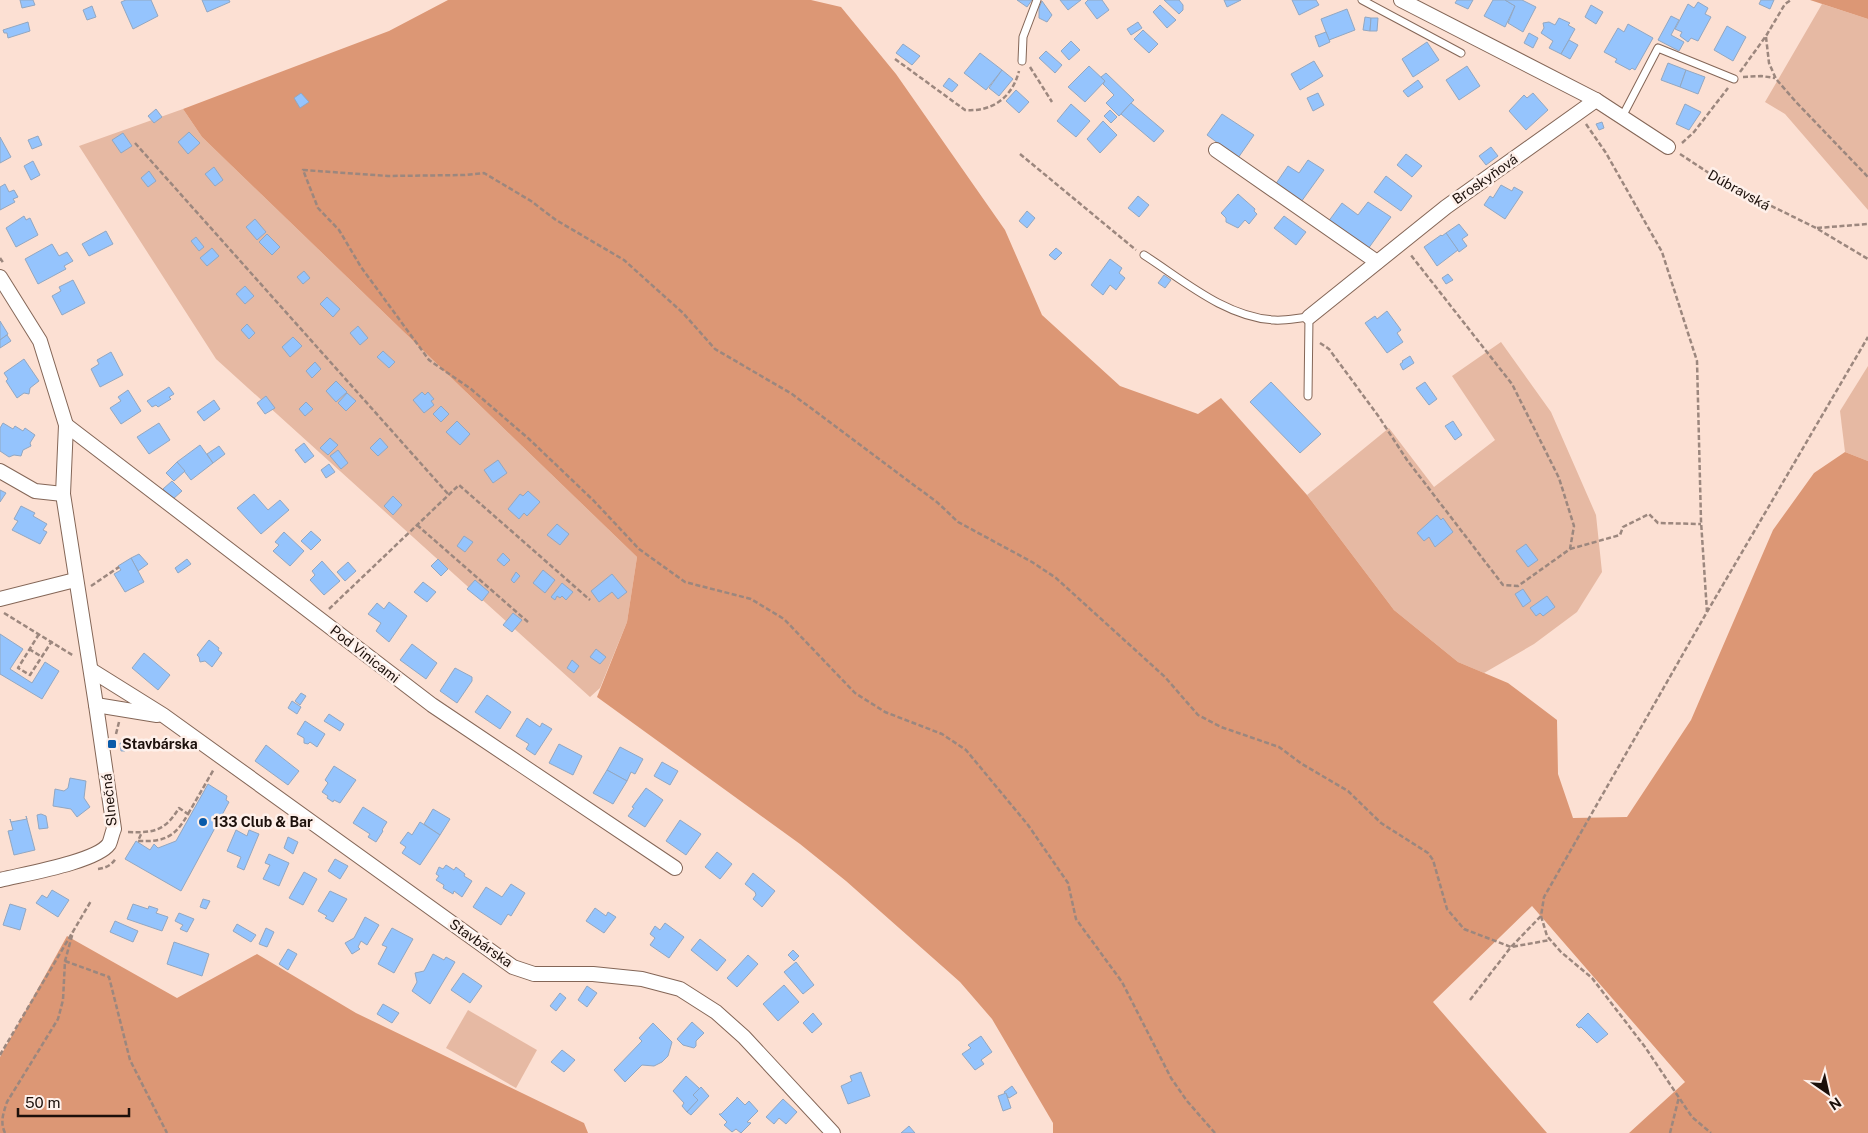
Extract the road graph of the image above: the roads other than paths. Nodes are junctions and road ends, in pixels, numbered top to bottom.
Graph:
1 (1037, 0) edge
2 (1362, 0) edge
3 (1401, 0) edge
4 (1461, 53) dead end
5 (1022, 61) road end
6 (1734, 80) road end
7 (1596, 100) junction
8 (1622, 117) junction
9 (1668, 147) road end
10 (1216, 150) dead end
11 (1144, 255) road end
12 (1377, 262) junction
13 (0, 277) edge
14 (1309, 317) junction
15 (1308, 396) dead end
16 (66, 424) junction
17 (0, 471) edge
18 (63, 494) junction
19 (75, 580) junction
20 (1, 605) edge
21 (91, 668) junction
22 (96, 705) junction
23 (163, 716) junction
24 (675, 868) dead end
25 (0, 880) edge
26 (833, 1133) edge

1 - 5 lane
2 - 4 lane
3 - 7 street
6 - 8 lane
7 - 8 street
7 - 12 street, Broskyňová
8 - 9 street
10 - 12 street
11 - 14 lane
12 - 14 street, Broskyňová
13 - 16 street
14 - 15 lane
16 - 18 street
16 - 24 street, Pod Vinicami
17 - 18 street
18 - 19 street
19 - 20 street
19 - 21 street
21 - 22 street, Slnečná
21 - 23 street, Stavbárska
22 - 23 street, Stavbárska
22 - 25 street, Slnečná
23 - 26 street, Stavbárska

